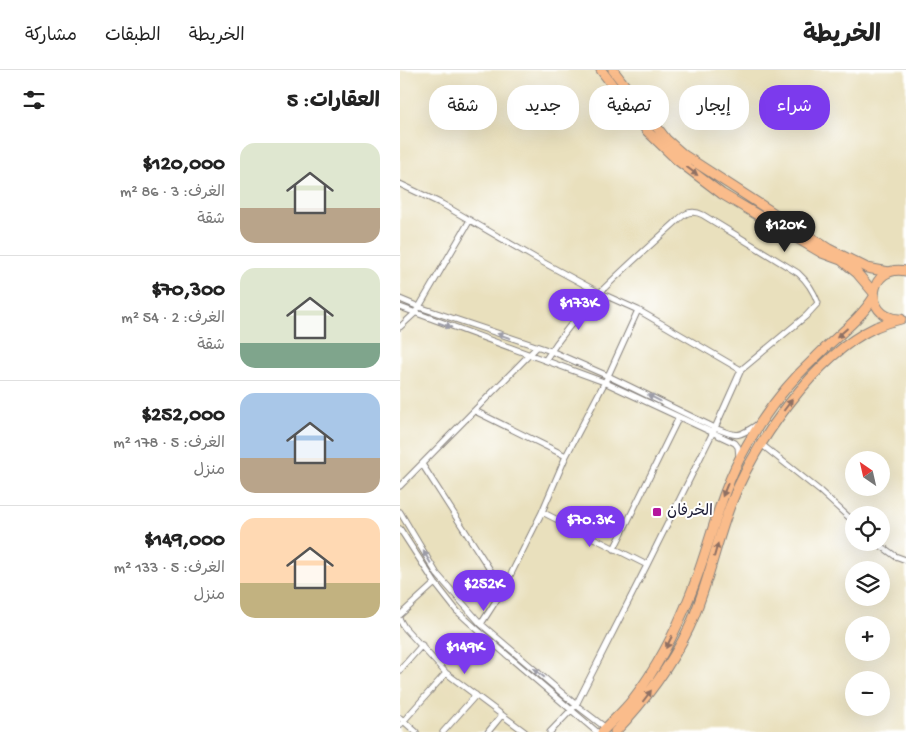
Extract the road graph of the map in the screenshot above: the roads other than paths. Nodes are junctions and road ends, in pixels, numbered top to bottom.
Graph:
1 (601, 70) edge
2 (612, 70) edge
3 (400, 184) edge
4 (470, 220) junction
5 (906, 271) edge
6 (889, 272) junction
7 (600, 293) junction
8 (874, 295) junction
9 (400, 299) edge
10 (419, 307) junction
11 (400, 308) edge
12 (638, 310) junction
13 (414, 314) junction
14 (903, 318) edge
15 (400, 327) edge
16 (537, 347) junction
17 (551, 351) junction
18 (530, 355) junction
19 (546, 359) junction
20 (741, 370) junction
21 (608, 376) junction
22 (604, 382) junction
23 (475, 411) junction
24 (679, 417) junction
25 (760, 422) junction
26 (713, 430) junction
27 (761, 444) junction
28 (566, 456) junction
29 (739, 459) junction
30 (422, 464) junction
31 (400, 486) edge
32 (400, 512) edge
33 (542, 512) junction
34 (845, 514) edge
35 (400, 529) edge
36 (614, 549) junction
37 (888, 551) edge
38 (906, 560) edge
39 (647, 565) junction
40 (435, 582) junction
41 (502, 590) junction
42 (400, 615) edge
43 (400, 620) edge
44 (480, 624) junction
45 (422, 645) junction
46 (400, 670) edge
47 (446, 673) junction
48 (476, 695) junction
49 (576, 705) junction
50 (571, 711) junction
51 (502, 715) junction
52 (401, 721) edge
53 (602, 731) edge
54 (416, 732) edge
55 (443, 732) edge
56 (488, 732) edge
57 (525, 732) edge
58 (550, 732) edge
59 (615, 732) edge

1 -> 8 highway
2 - 6 highway
3 - 4 street
4 - 7 street
4 - 10 street
5 - 6 highway
6 - 8 highway
7 - 12 street
7 - 17 street
7 - 20 street
8 - 14 highway
8 -> 25 highway
9 - 10 street
10 - 13 street
16 -> 10 street
11 - 13 street
12 - 20 street
12 - 21 street
13 - 15 street
13 -> 18 street
27 -> 14 highway
16 - 17 street
16 - 18 street
17 - 19 street
17 - 21 street
18 - 19 street
18 - 23 street
19 - 22 street
20 - 26 street
21 - 22 street
26 -> 21 street
22 - 24 street
22 - 28 street
23 - 28 street
23 - 30 street
24 - 26 street
24 - 36 street
25 - 26 street
25 - 29 highway
26 - 29 street
26 - 39 street
27 - 34 street
59 -> 27 highway
28 - 33 street
29 -> 53 highway
30 - 31 street
30 - 41 street
44 -> 32 street
33 - 36 street
33 - 41 street
35 - 40 street
36 - 39 street
37 - 38 street
39 - 49 street
40 - 42 street
40 - 50 street
41 - 44 street
43 - 45 street
49 -> 44 street
45 - 46 street
45 - 47 street
47 - 48 street
47 - 52 street
48 - 51 street
48 - 55 street
49 - 50 street
49 - 53 street
50 - 53 street
50 - 58 street
51 - 56 street
51 - 57 street
52 - 54 street

